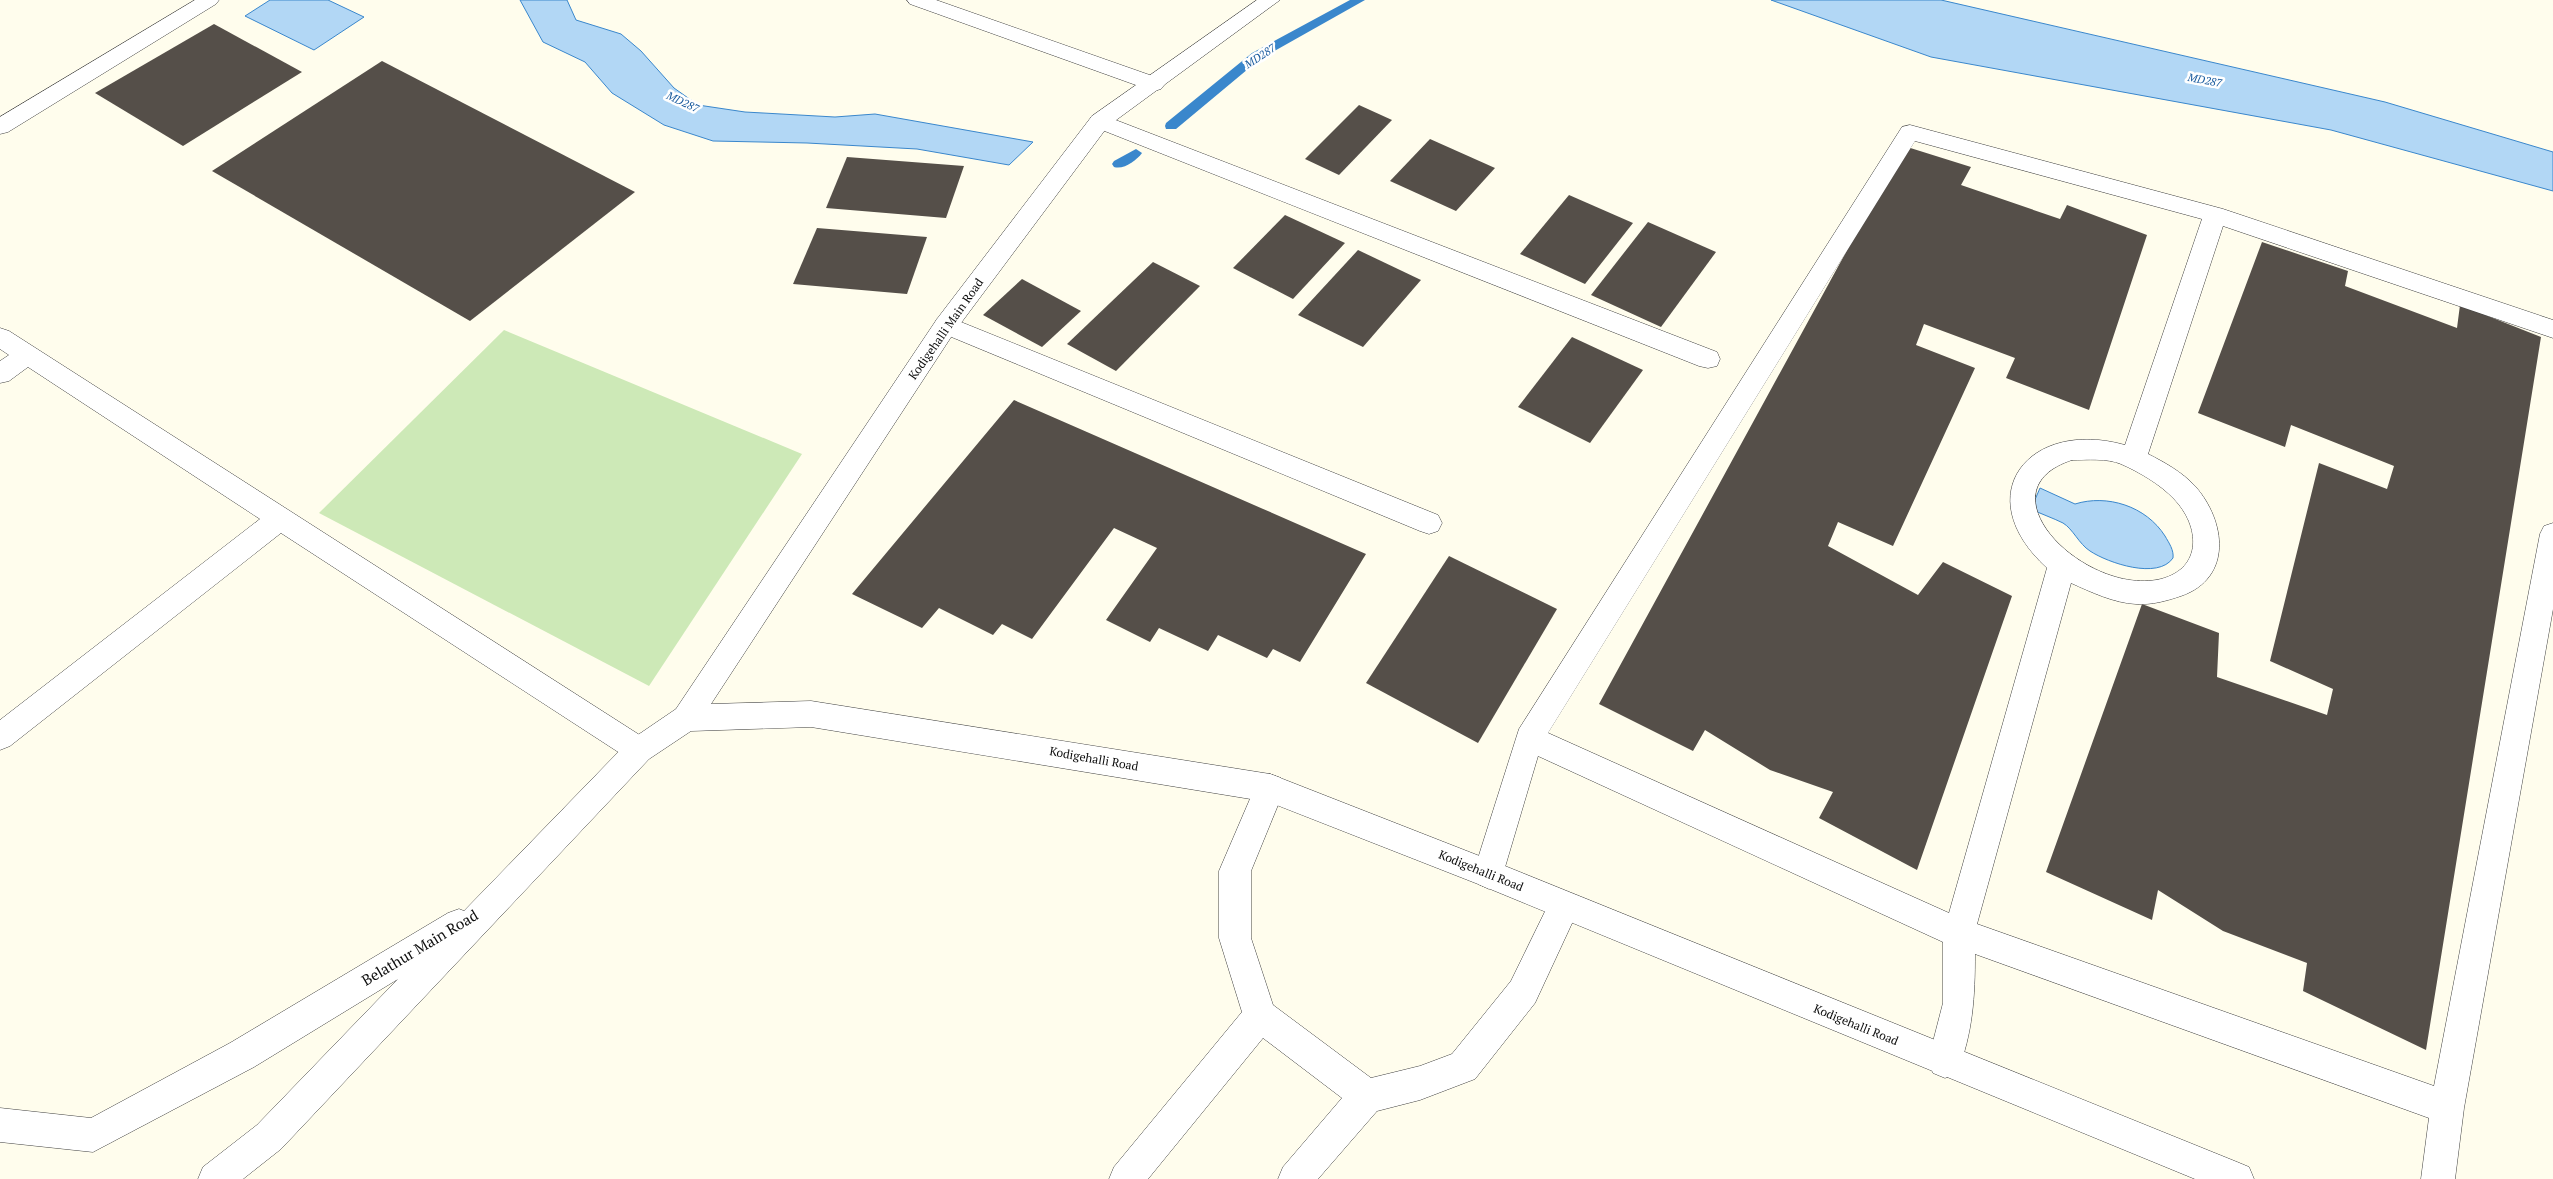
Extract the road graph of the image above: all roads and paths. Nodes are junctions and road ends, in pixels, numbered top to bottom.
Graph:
1 (209, 0) edge
2 (917, 0) edge
3 (1270, 0) edge
4 (1154, 84) junction
5 (1100, 121) junction
6 (0, 127) edge
7 (2215, 215) junction
8 (946, 325) junction
9 (2553, 329) edge
10 (0, 337) edge
11 (28, 355) junction
12 (1708, 359) dead end
13 (0, 374) edge
14 (2133, 459) junction
15 (281, 518) junction
16 (1429, 523) dead end
17 (2553, 534) edge
18 (2062, 565) junction
19 (686, 718) junction
20 (0, 737) edge
21 (1529, 738) junction
22 (639, 750) junction
23 (1270, 788) junction
24 (1489, 874) junction
25 (490, 906) junction
26 (1564, 906) junction
27 (1959, 933) junction
28 (1260, 1016) junction
29 (1945, 1062) junction
30 (1367, 1096) junction
31 (2446, 1108) junction
32 (0, 1125) edge
33 (215, 1179) edge
34 (1126, 1179) edge
35 (1295, 1179) edge
36 (2237, 1179) edge
37 (2438, 1179) edge

1 - 6 street
2 - 4 street
3 - 4 street, Kodigehalli Main Road
4 - 5 street, Kodigehalli Main Road
5 - 8 street, Kodigehalli Main Road
5 - 12 street
7 - 9 street
7 - 14 street
7 - 21 street
8 - 16 street
8 - 19 street, Kodigehalli Main Road
10 - 11 street
11 - 13 street
11 - 15 street
14 - 18 street
14 - 18 street
15 - 20 street
15 - 22 street
17 - 31 street
18 - 27 street
19 - 22 street
19 - 23 street, Kodigehalli Road
21 - 24 street
21 - 27 street
22 - 25 street
23 - 24 street, Kodigehalli Road
23 - 28 street
24 - 26 street, Kodigehalli Road
25 - 32 street, Belathur Main Road
25 - 33 street, Belathur Main Road
26 - 29 street, Kodigehalli Road
26 - 30 street
27 - 29 street
27 - 31 street
28 - 30 street
28 - 34 street
29 - 36 street, Kodigehalli Road
30 - 35 street
31 - 37 street

